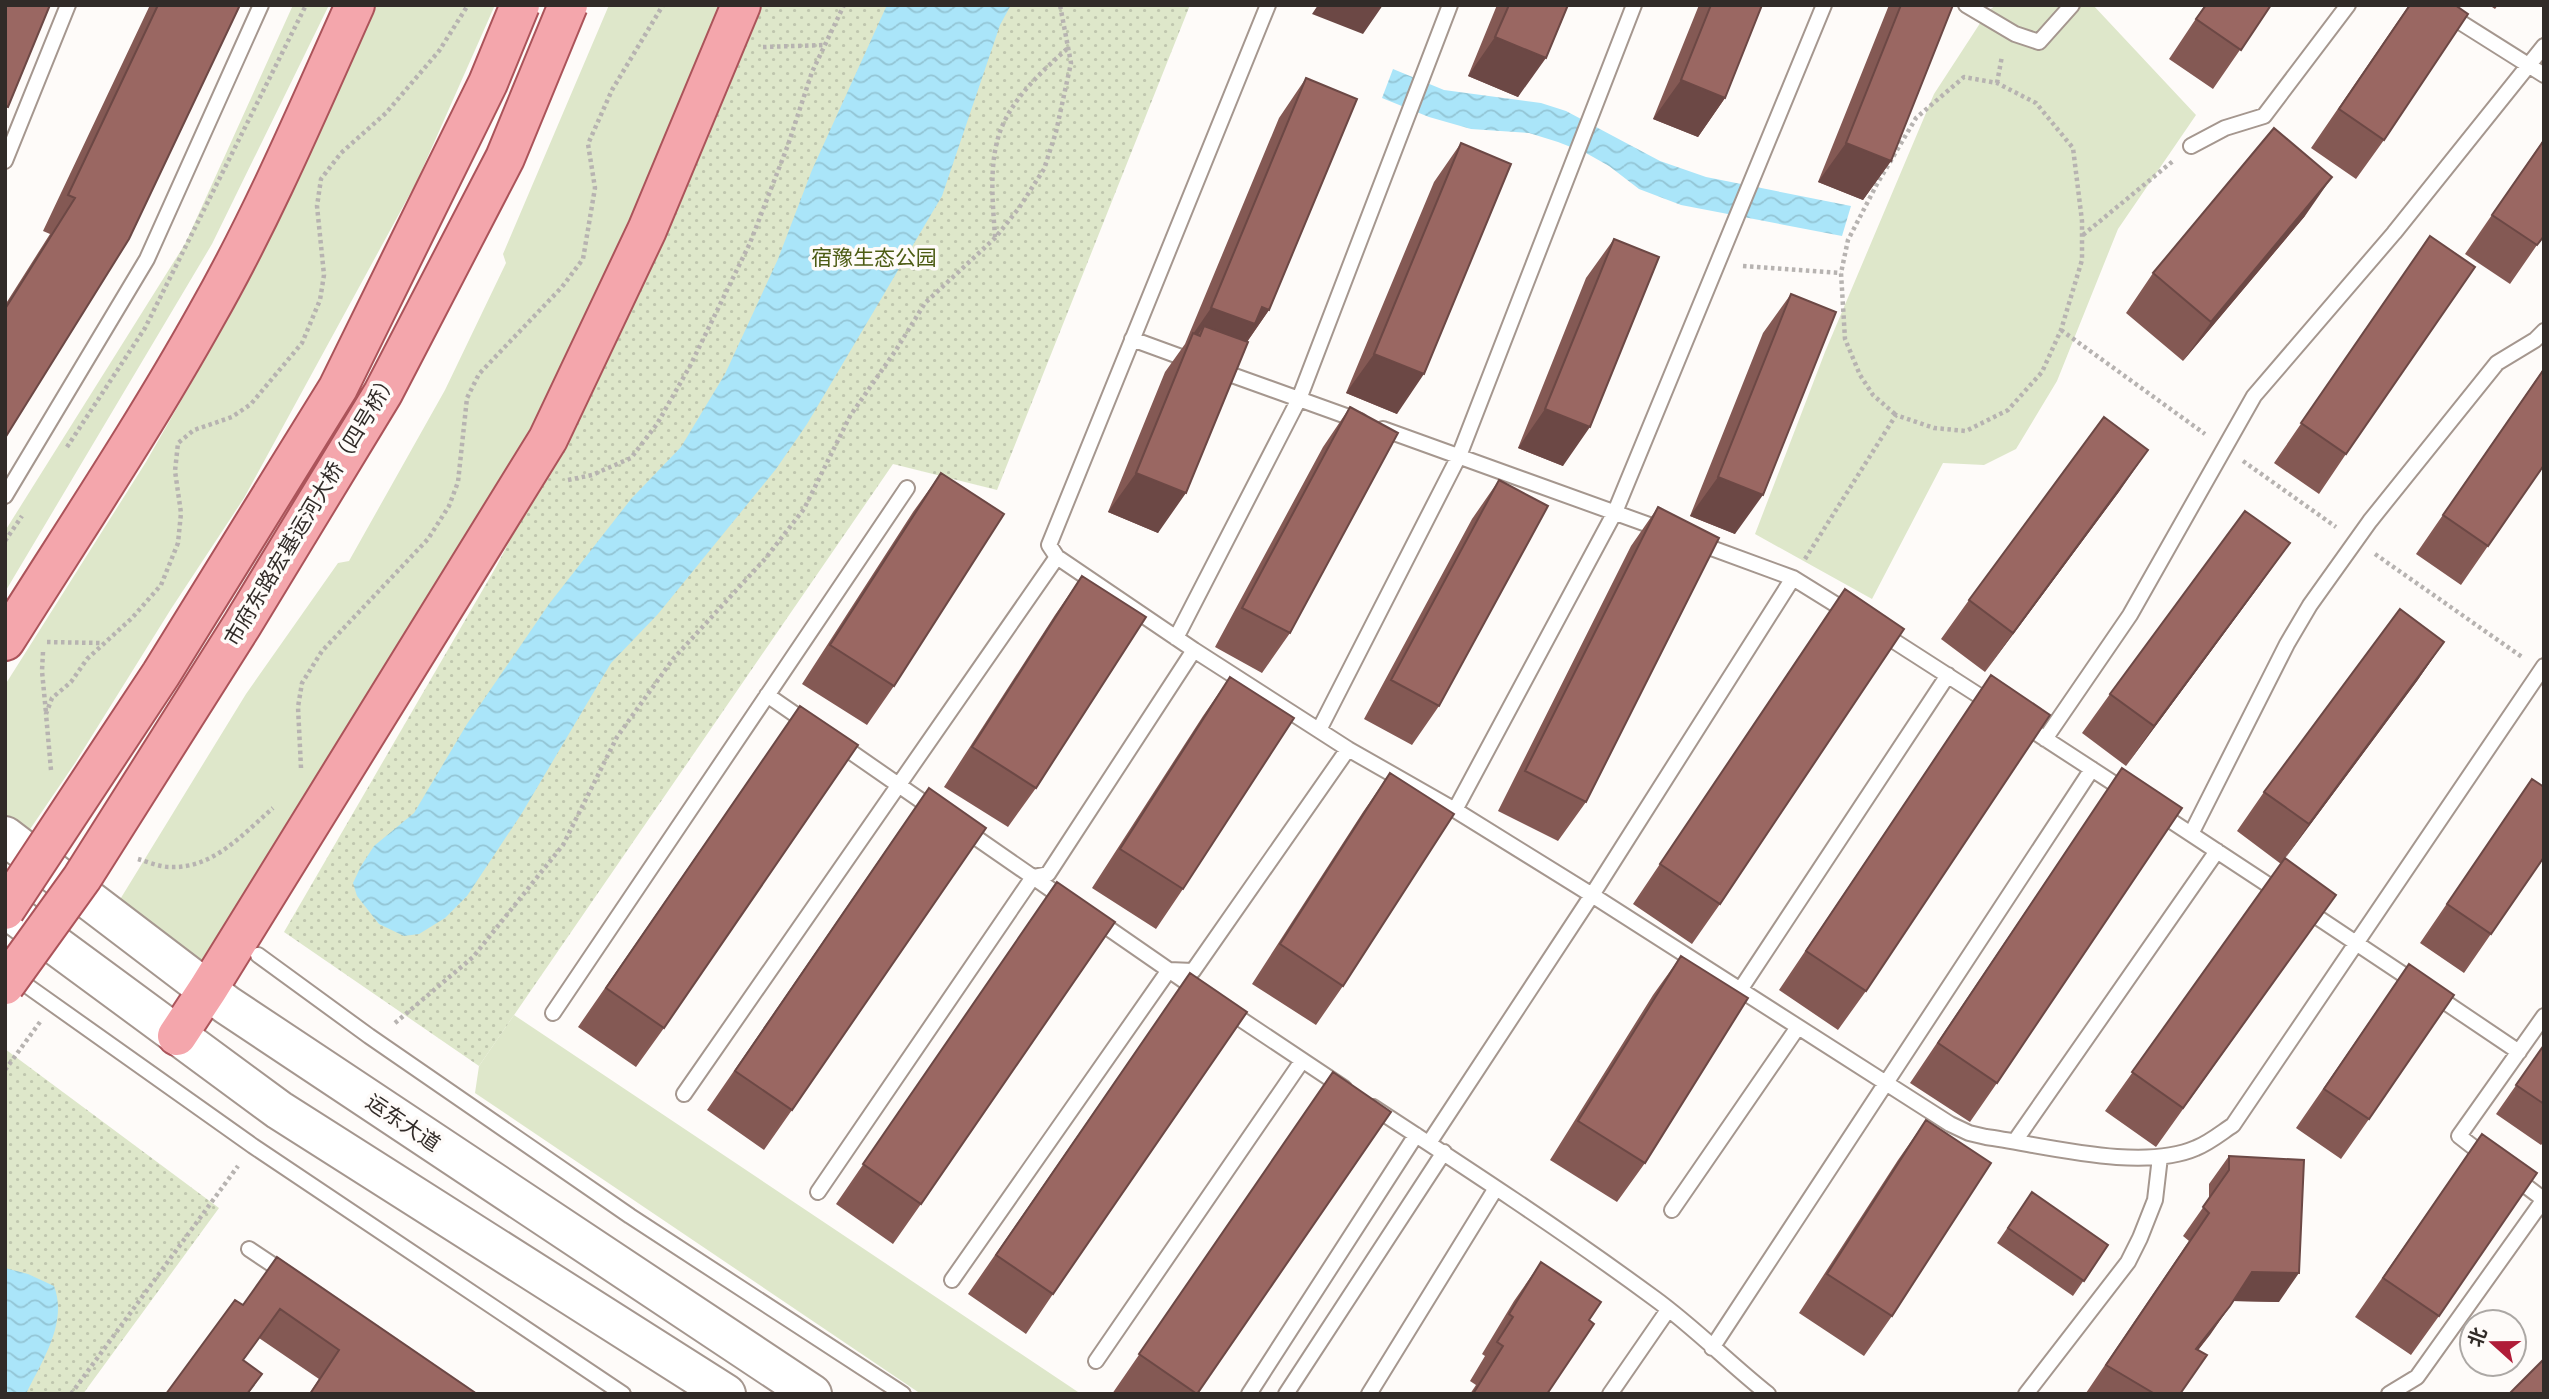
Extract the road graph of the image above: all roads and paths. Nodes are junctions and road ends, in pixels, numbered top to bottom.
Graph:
1 (68, 5) edge
2 (261, 5) edge
3 (355, 5) edge
4 (520, 5) edge
5 (568, 5) edge
6 (741, 5) edge
7 (844, 5) edge
8 (1060, 5) edge
9 (1268, 5) edge
10 (1450, 5) edge
11 (1634, 5) edge
12 (1824, 5) edge
13 (1966, 5) edge
14 (2072, 5) edge
15 (2348, 5) edge
16 (2433, 5) edge
17 (825, 45) junction
18 (2544, 46) edge
19 (755, 48) dead end
20 (1068, 48) junction
21 (2529, 65) junction
22 (2544, 75) edge
23 (2191, 146) joint
24 (5, 161) edge
25 (2082, 236) junction
26 (995, 238) junction
27 (1717, 264) junction
28 (1841, 273) junction
29 (2061, 330) junction
30 (2544, 331) edge
31 (1132, 339) junction
32 (1299, 399) junction
33 (1896, 415) junction
34 (2224, 448) junction
35 (1459, 456) junction
36 (567, 480) dead end
37 (907, 488) dead end
38 (5, 496) edge
39 (1615, 512) junction
40 (2356, 541) junction
41 (1057, 557) junction
42 (1794, 578) junction
43 (1176, 638) junction
44 (5, 641) edge
45 (44, 642) dead end
46 (102, 643) dead end
47 (1194, 650) junction
48 (2543, 669) edge
49 (1948, 675) junction
50 (767, 695) junction
51 (1319, 730) junction
52 (2045, 739) junction
53 (1348, 749) junction
54 (2092, 769) junction
55 (899, 785) junction
56 (1455, 810) junction
57 (2191, 834) junction
58 (5, 836) edge
59 (2217, 851) junction
60 (1033, 877) junction
61 (1592, 895) junction
62 (5, 909) edge
63 (2356, 942) junction
64 (258, 955) dead end
65 (5, 970) edge
66 (1169, 970) junction
67 (5, 985) edge
68 (208, 989) junction
69 (1740, 990) junction
70 (53, 1004) junction
71 (553, 1013) dead end
72 (2544, 1016) edge
73 (396, 1023) dead end
74 (1798, 1027) junction
75 (177, 1036) junction
76 (2519, 1052) junction
77 (1302, 1061) junction
78 (5, 1070) edge
79 (1885, 1082) junction
80 (684, 1094) dead end
81 (1416, 1135) junction
82 (2015, 1141) junction
83 (1429, 1143) junction
84 (253, 1146) junction
85 (1444, 1152) junction
86 (2160, 1157) junction
87 (1496, 1188) junction
88 (818, 1192) dead end
89 (2544, 1199) edge
90 (1672, 1210) dead end
91 (249, 1249) dead end
92 (953, 1280) dead end
93 (305, 1287) edge
94 (1668, 1310) junction
95 (1712, 1348) junction
96 (1096, 1361) dead end
97 (71, 1394) edge
98 (622, 1394) edge
99 (726, 1394) edge
100 (812, 1394) edge
101 (903, 1394) edge
102 (1250, 1394) edge
103 (1286, 1394) edge
104 (1369, 1394) edge
105 (1610, 1394) edge
106 (1768, 1394) edge
107 (2026, 1394) edge
108 (2389, 1394) edge

1 - 24 lane
2 - 38 lane
3 - 44 main road
4 - 62 main road, 市府东路宏基运河大桥（四号桥）, bridge
5 - 67 main road, 市府东路宏基运河大桥（四号桥）, bridge
6 - 68 main road
7 - 17 path
8 - 20 path
9 - 31 lane
10 - 32 lane
11 - 35 lane
12 - 27 lane
13 - 14 lane
15 - 23 lane
16 - 21 lane
17 - 19 path
17 - 36 path
18 - 21 lane
20 - 26 path
20 - 26 path
21 - 22 lane
21 - 34 lane
23 - 25 path
25 - 28 path
25 - 29 path
26 - 73 path
27 - 28 path
27 - 39 lane
28 - 33 path
29 - 33 path
29 - 34 path
30 - 40 lane
31 - 32 lane
31 - 41 lane
32 - 35 lane
32 - 43 lane
33 - 42 path
34 - 40 path
34 - 52 lane
35 - 39 lane
35 - 51 lane
37 - 50 lane
39 - 42 lane
39 - 56 lane
40 - 48 path
40 - 57 lane
41 - 43 lane
41 - 55 lane
42 - 49 lane
42 - 61 lane
43 - 47 lane
45 - 46 path
47 - 51 lane
47 - 60 lane
48 - 63 lane
49 - 52 lane
49 - 69 lane
50 - 55 lane
50 - 71 lane
51 - 53 lane
52 - 54 lane
53 - 56 lane
53 - 66 lane
54 - 57 lane
54 - 79 lane
55 - 60 lane
55 - 80 lane
56 - 61 lane
57 - 59 lane
58 - 68 main road, 运东大道
59 - 63 lane
59 - 82 lane
60 - 66 lane
60 - 88 lane
61 - 69 lane
61 - 83 lane
62 - 75 main road
63 - 76 lane
63 - 86 lane
64 - 101 lane
65 - 70 lane
66 - 77 lane
66 - 92 lane
68 - 75 main road
68 - 100 main road, 运东大道
69 - 74 lane
70 - 78 path
70 - 84 lane
72 - 76 lane
74 - 79 lane
74 - 90 lane
75 - 99 main road
76 - 89 lane
77 - 81 lane
77 - 96 lane
79 - 82 lane
79 - 95 lane
81 - 83 lane
81 - 102 lane
82 - 86 lane
83 - 85 lane
84 - 97 path
84 - 98 lane
85 - 87 lane
85 - 103 lane
86 - 107 lane
87 - 94 lane
87 - 104 lane
89 - 108 lane
91 - 93 lane
94 - 95 lane
94 - 105 lane
95 - 106 lane

